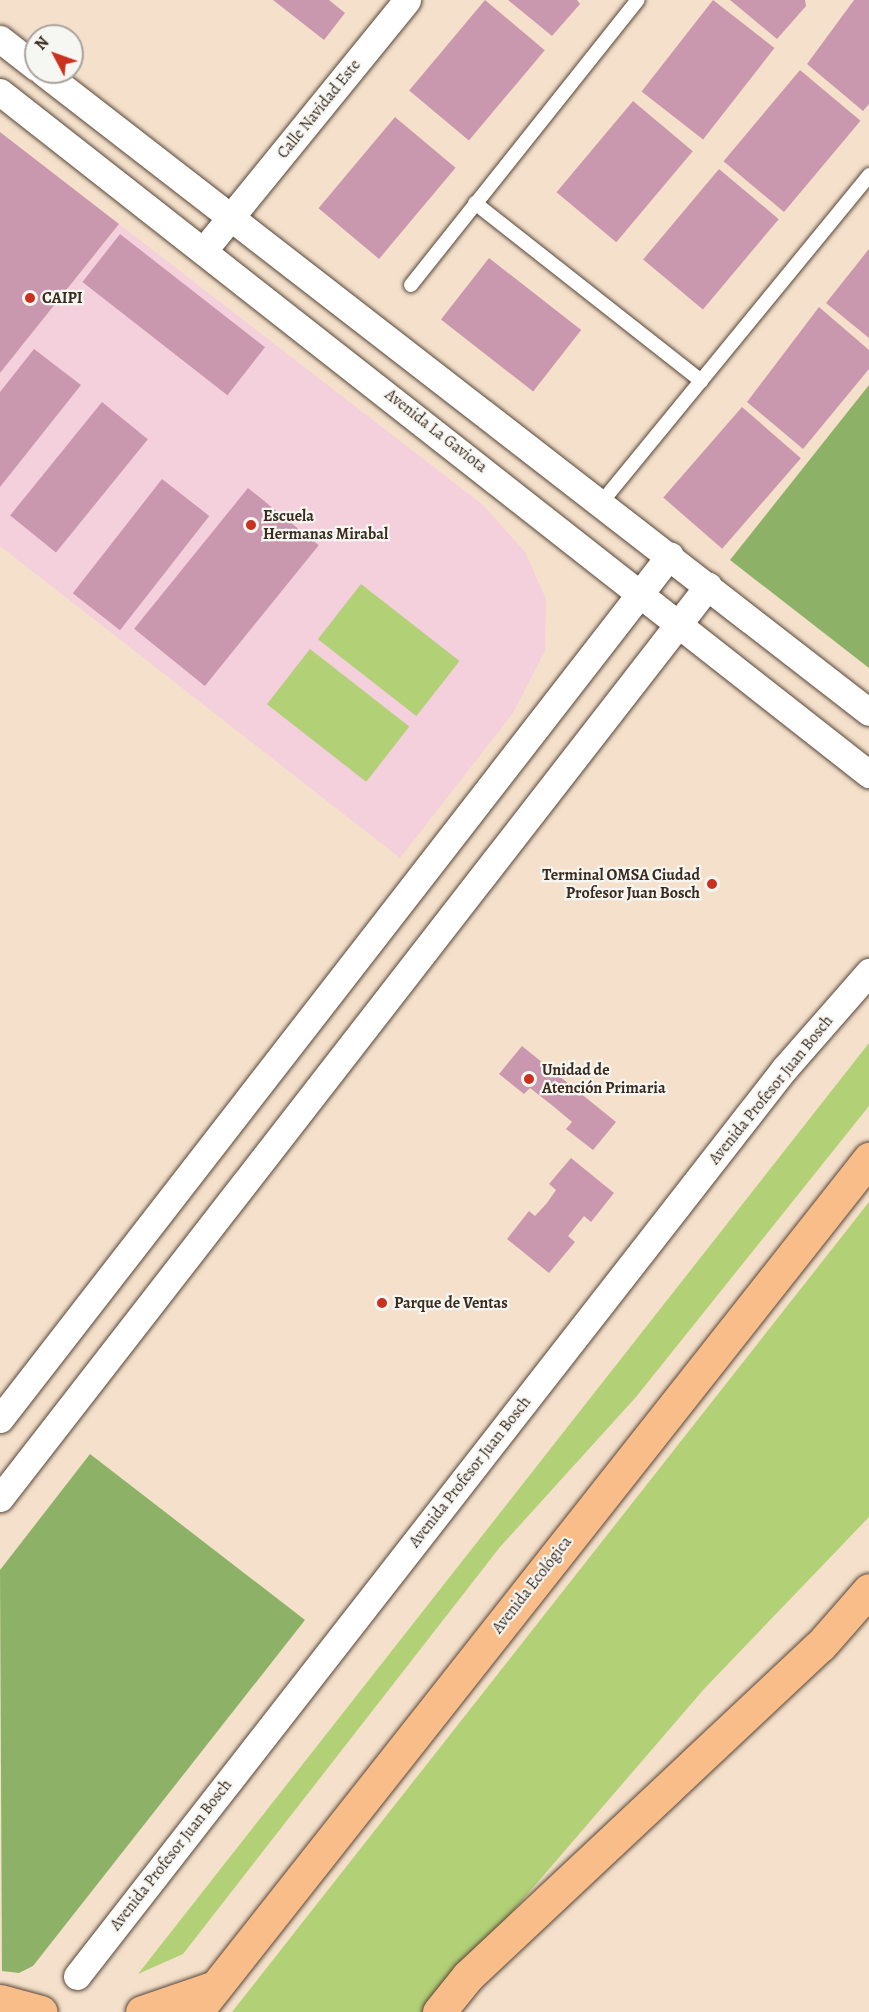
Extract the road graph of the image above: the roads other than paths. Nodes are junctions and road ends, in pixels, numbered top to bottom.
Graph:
1 (407, 0) edge
2 (638, 0) edge
3 (0, 39) edge
4 (24, 58) edge
5 (58, 84) edge
6 (0, 92) edge
7 (869, 175) edge
8 (475, 203) junction
9 (231, 219) junction
10 (204, 250) junction
11 (411, 285) dead end
12 (701, 381) junction
13 (601, 503) junction
14 (670, 555) junction
15 (708, 586) junction
16 (642, 592) junction
17 (680, 623) junction
18 (869, 712) edge
19 (869, 774) edge
20 (869, 972) edge
21 (869, 1159) edge
22 (0, 1419) edge
23 (0, 1498) edge
24 (869, 1590) edge
25 (77, 1976) dead end
26 (205, 2000) edge
27 (0, 2001) edge
28 (13, 2012) edge
29 (41, 2012) edge
30 (142, 2012) edge
31 (439, 2012) edge

1 - 9 street, Calle Navidad Este
2 - 8 lane
3 - 4 street
5 - 9 street
6 - 10 street, Avenida La Gaviota
7 - 12 lane
8 - 11 lane
8 - 12 lane
9 - 10 street, Calle Navidad Este
9 - 13 street
10 - 16 street, Avenida La Gaviota
12 - 13 lane
13 - 14 street
14 - 15 street
14 - 16 street
15 - 17 street
15 - 18 street
16 - 17 street, Avenida La Gaviota
16 - 22 street
17 - 19 street, Avenida La Gaviota
17 - 23 street
20 - 25 street, Avenida Profesor Juan Bosch
21 - 26 main road, Avenida Ecológica
24 - 31 main road
26 - 30 main road
27 - 28 street
27 - 29 main road

